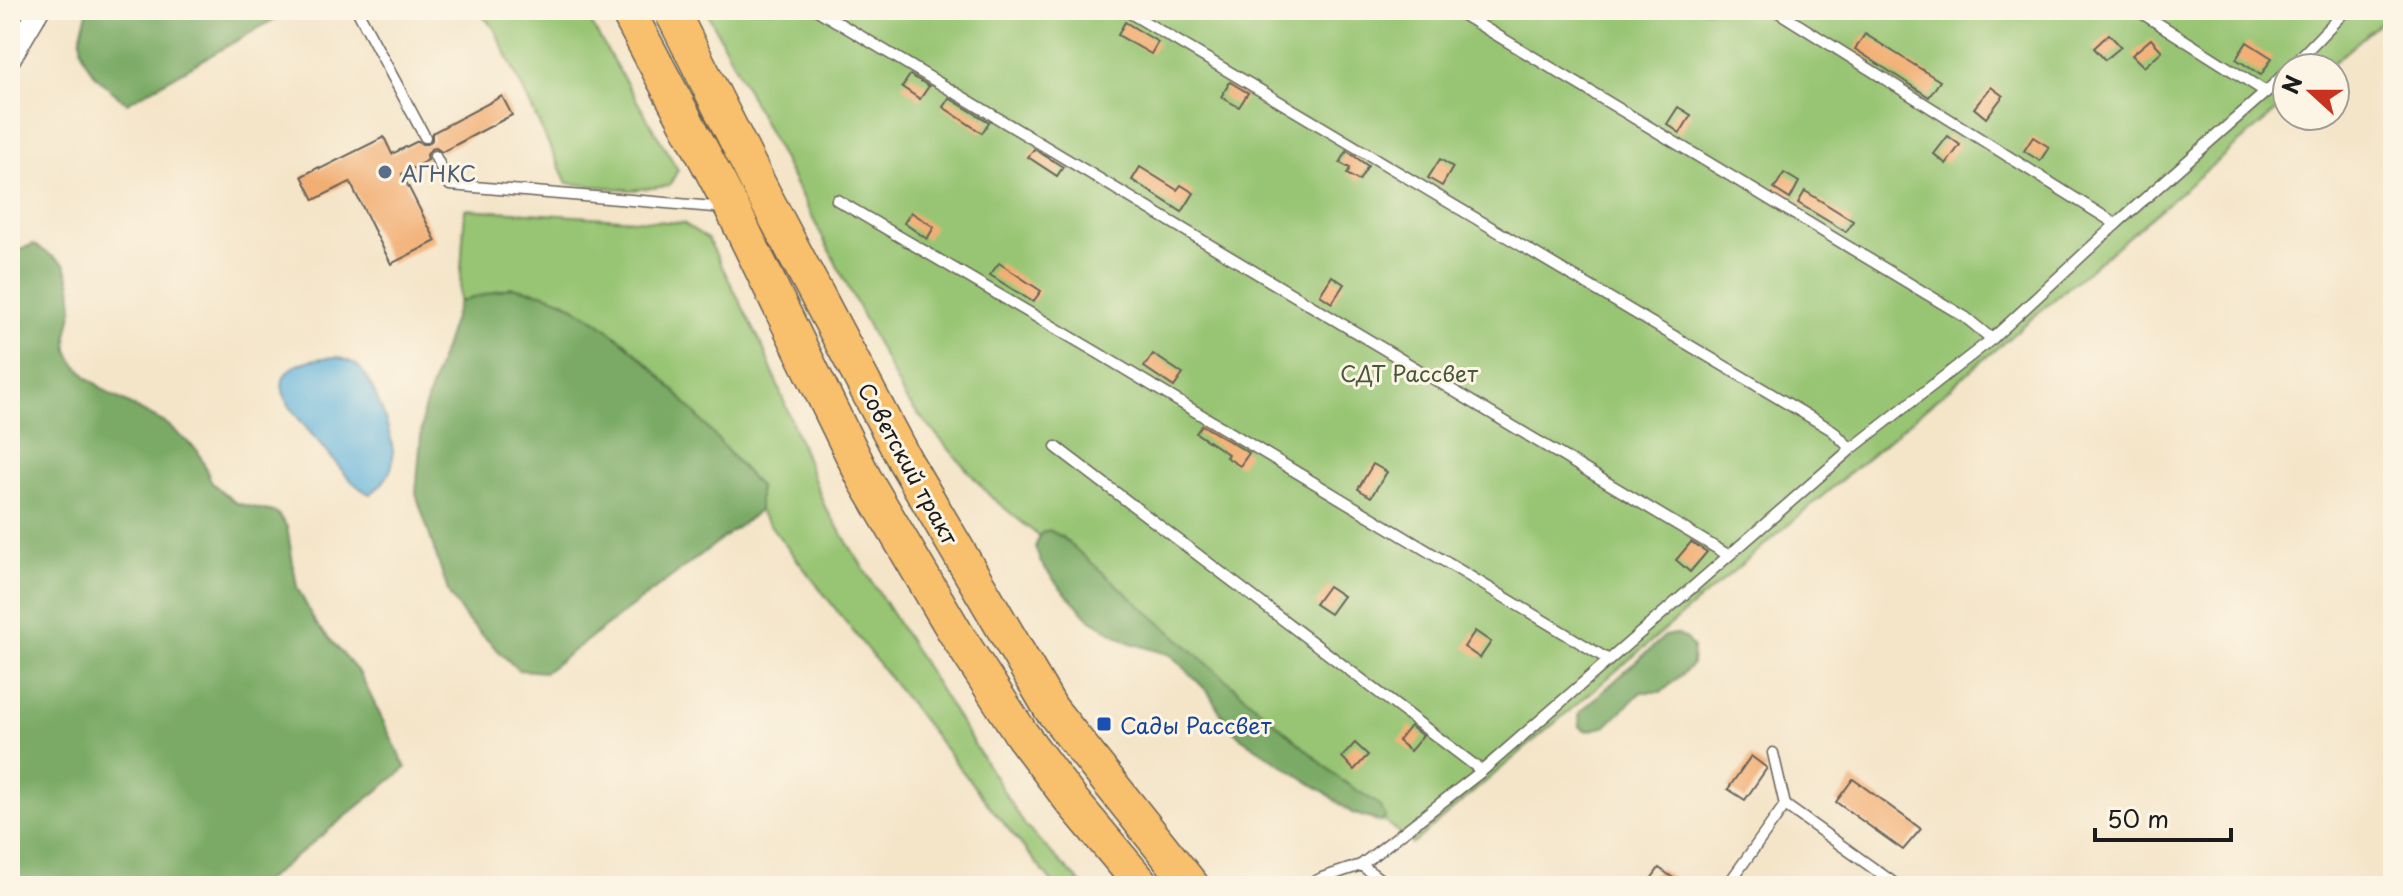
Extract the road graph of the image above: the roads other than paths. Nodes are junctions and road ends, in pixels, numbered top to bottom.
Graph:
1 (39, 10) edge
2 (357, 10) edge
3 (627, 10) edge
4 (671, 10) edge
5 (817, 10) edge
6 (1125, 10) edge
7 (1455, 10) edge
8 (1775, 10) edge
9 (2137, 10) edge
10 (2346, 10) edge
11 (2305, 52) edge
12 (10, 59) edge
13 (2271, 87) edge
14 (2266, 92) junction
15 (425, 137) dead end
16 (435, 156) dead end
17 (837, 200) dead end
18 (732, 208) junction
19 (2116, 224) junction
20 (1992, 339) junction
21 (1056, 447) dead end
22 (1851, 449) junction
23 (1728, 555) junction
24 (1609, 660) junction
25 (1773, 753) dead end
26 (1482, 771) junction
27 (1785, 805) junction
28 (1361, 865) junction
29 (1143, 886) edge
30 (1192, 886) edge
31 (1307, 886) edge
32 (1389, 886) edge
33 (1727, 886) edge
34 (1898, 886) edge

1 - 12 street
2 - 15 lane
3 - 18 highway, Советский тракт
4 - 30 highway, Советский тракт
5 - 23 lane
6 - 22 lane
7 - 20 lane
8 - 19 lane
9 - 14 lane
10 - 11 lane
13 - 14 lane
14 - 19 lane
16 - 18 lane
17 - 24 lane
18 - 29 highway, Советский тракт
19 - 20 lane
20 - 22 lane
21 - 26 lane
22 - 23 lane
23 - 24 lane
24 - 26 lane
25 - 27 lane
26 - 28 lane
27 - 33 lane
27 - 34 lane
28 - 31 lane
28 - 32 lane

